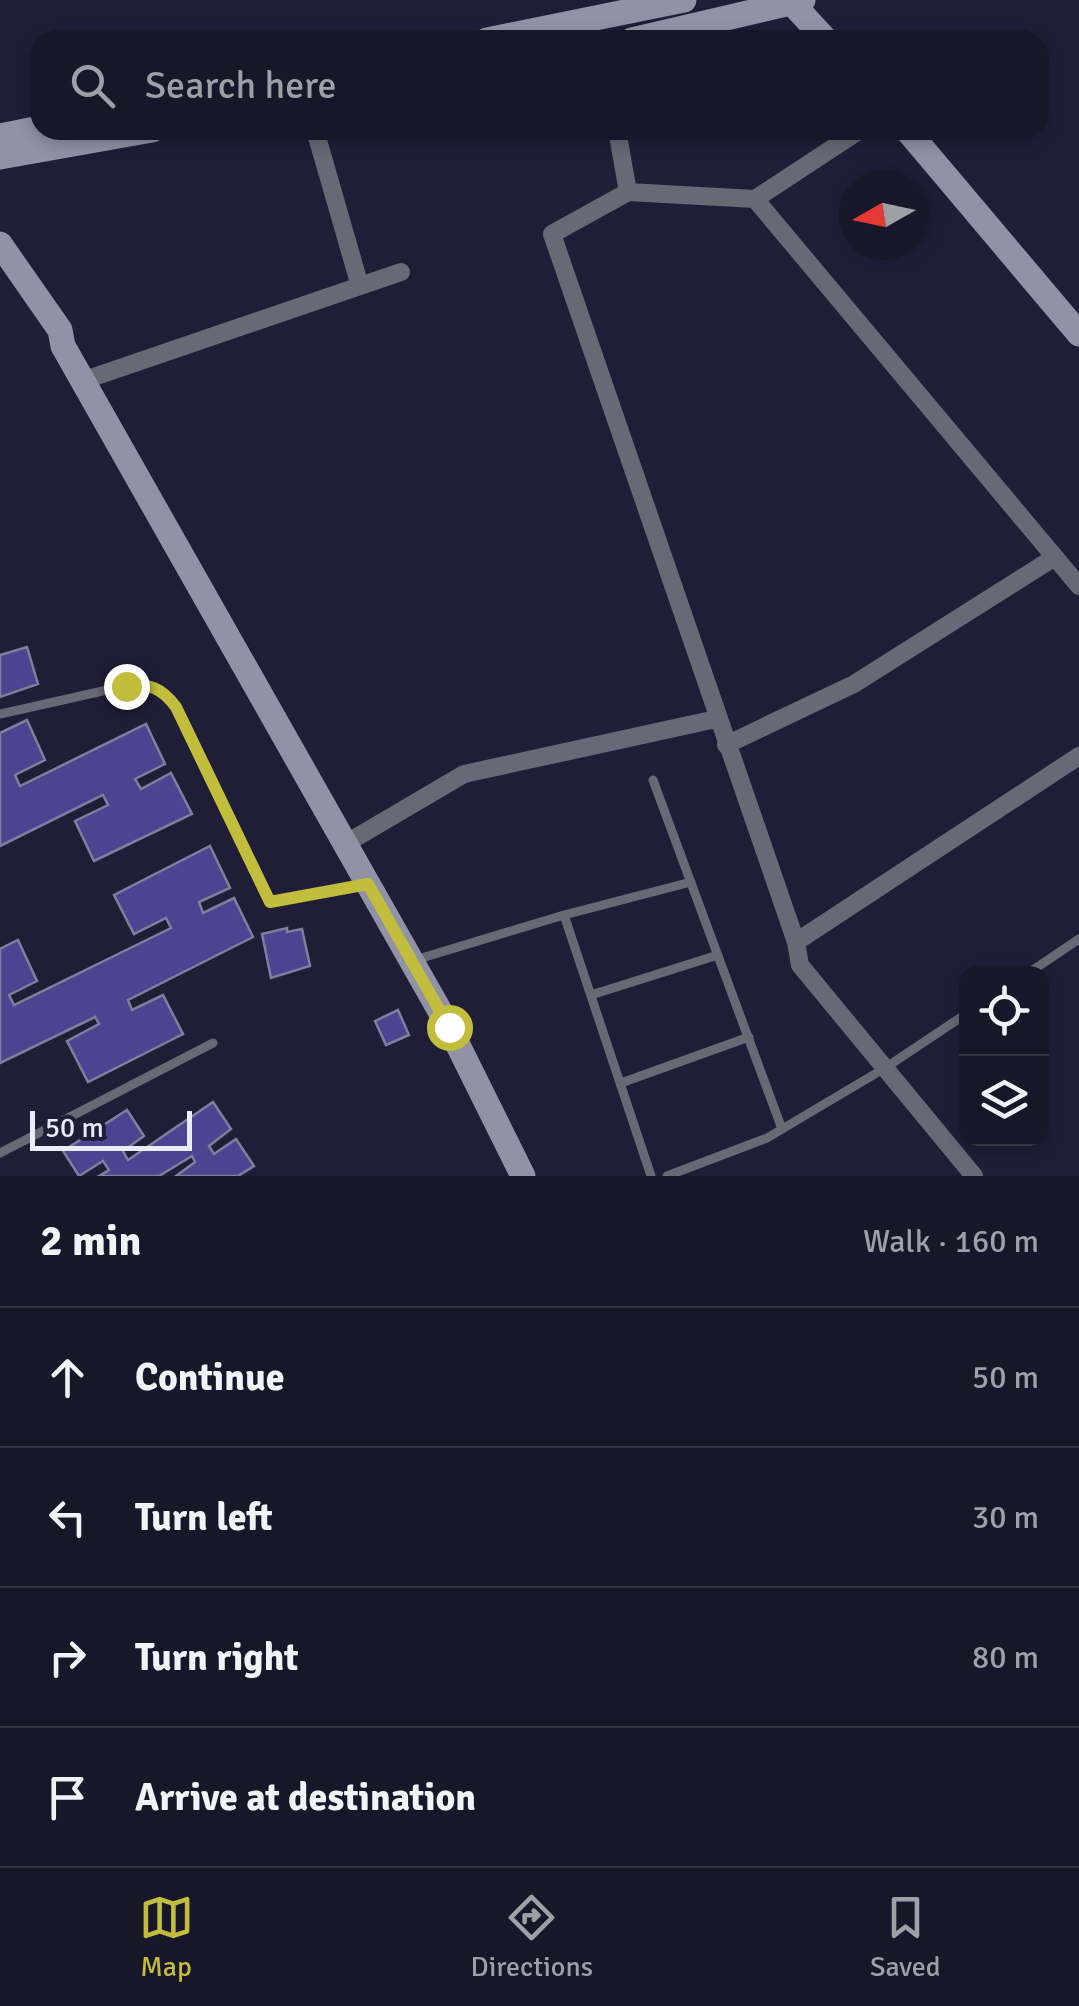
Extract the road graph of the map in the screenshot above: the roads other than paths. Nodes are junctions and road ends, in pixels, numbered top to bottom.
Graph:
1 (684, 0) edge
2 (798, 1) edge
3 (536, 30) edge
4 (675, 30) edge
5 (819, 30) edge
6 (834, 30) edge
7 (30, 130) edge
8 (0, 136) edge
9 (96, 140) edge
10 (318, 140) edge
11 (620, 140) edge
12 (845, 140) edge
13 (915, 140) edge
14 (933, 140) edge
15 (0, 157) edge
16 (628, 192) junction
17 (755, 199) junction
18 (0, 244) edge
19 (400, 272) dead end
20 (0, 274) edge
21 (360, 286) junction
22 (1079, 312) edge
23 (1079, 334) edge
24 (63, 346) junction
25 (82, 380) junction
26 (1055, 557) junction
27 (1079, 586) edge
28 (0, 714) edge
29 (716, 719) junction
30 (726, 745) junction
31 (1079, 756) edge
32 (653, 780) dead end
33 (346, 844) junction
34 (692, 882) junction
35 (270, 902) road end
36 (564, 914) junction
37 (1079, 939) edge
38 (796, 942) junction
39 (718, 955) junction
40 (412, 961) junction
41 (1039, 966) edge
42 (592, 996) junction
43 (959, 1019) edge
44 (749, 1038) junction
45 (213, 1043) dead end
46 (885, 1068) junction
47 (622, 1083) junction
48 (782, 1129) junction
49 (0, 1153) edge
50 (523, 1176) edge
51 (651, 1176) edge
52 (667, 1176) edge
53 (974, 1176) edge

1 - 3 street
2 - 4 street
2 - 5 street
2 - 6 street
7 - 8 street
9 - 15 street
10 - 21 street
11 - 16 street
12 - 17 street
13 - 23 street
14 - 22 street
16 - 17 street
16 - 29 street
17 - 26 street
18 - 24 street
19 - 21 street
20 - 24 street
21 - 25 street
24 - 25 street
25 - 33 street
26 - 27 street
26 - 30 street
28 - 35 lane
29 - 30 street
29 - 33 street
30 - 38 street
31 - 38 street
32 - 34 lane
33 - 40 street
34 - 36 lane
34 - 39 lane
36 - 40 lane
36 - 42 lane
37 - 41 lane
38 - 46 street
39 - 42 lane
39 - 44 lane
40 - 50 street
42 - 47 lane
43 - 46 lane
44 - 47 lane
44 - 48 lane
45 - 49 lane
46 - 48 lane
46 - 53 street
47 - 51 lane
48 - 52 lane

